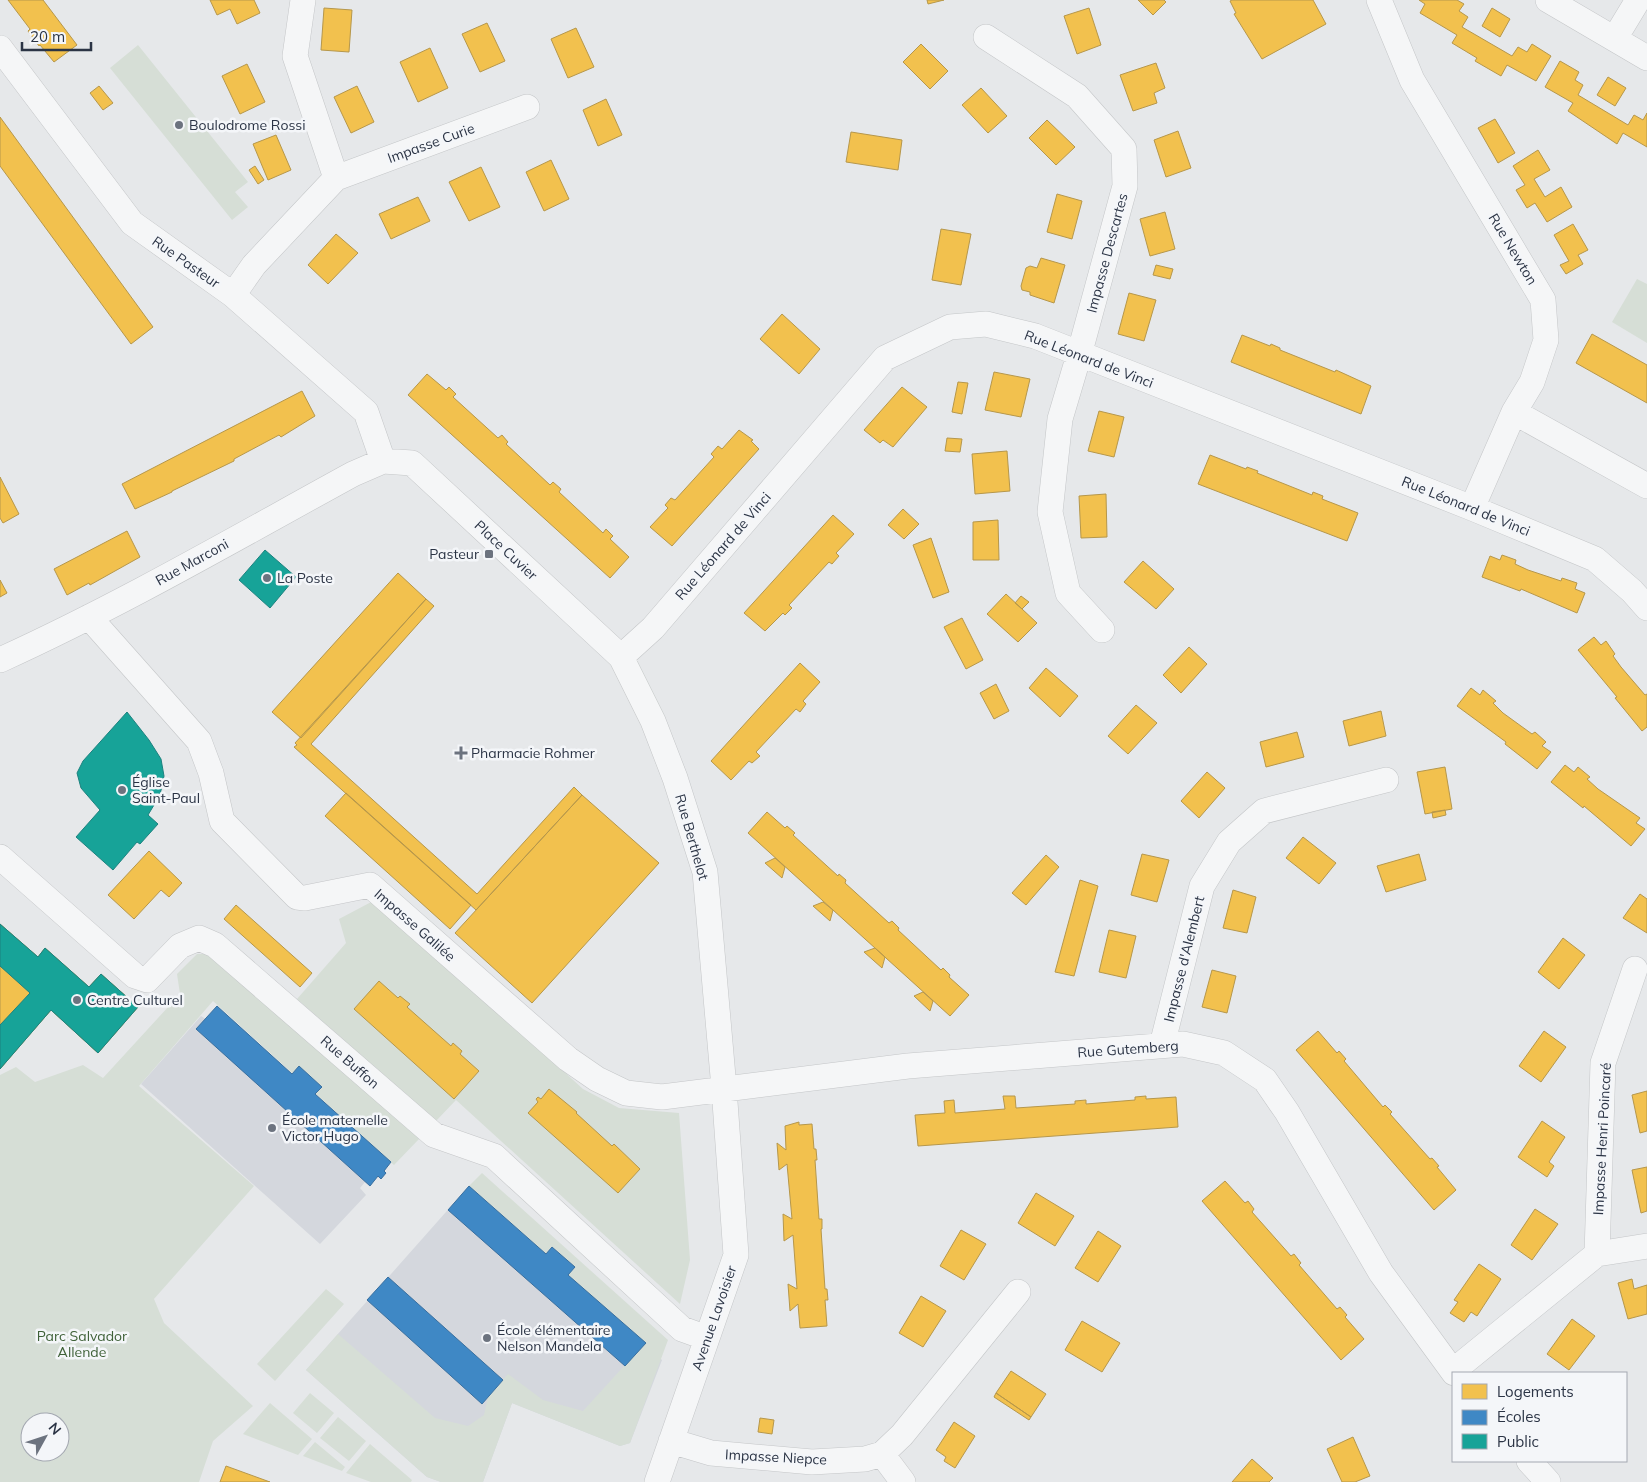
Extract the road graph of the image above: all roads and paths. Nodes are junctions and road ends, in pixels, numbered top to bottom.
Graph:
1 (303, 0) edge
2 (1379, 0) edge
3 (1548, 0) edge
4 (1638, 0) edge
5 (986, 37) dead end
6 (1615, 38) junction
7 (0, 48) edge
8 (1647, 58) edge
9 (527, 107) dead end
10 (336, 178) junction
11 (233, 295) junction
12 (1080, 355) junction
13 (1514, 412) junction
14 (383, 461) junction
15 (1647, 486) edge
16 (1472, 508) junction
17 (1642, 592) edge
18 (89, 617) junction
19 (1102, 630) dead end
20 (621, 657) junction
21 (0, 660) edge
22 (1386, 780) dead end
23 (0, 857) edge
24 (1635, 969) dead end
25 (1162, 1045) junction
26 (724, 1088) junction
27 (1647, 1246) edge
28 (1596, 1254) junction
29 (1018, 1292) dead end
30 (707, 1338) junction
31 (1454, 1372) edge
32 (671, 1441) junction
33 (882, 1454) junction
34 (1531, 1462) edge
35 (657, 1482) edge
36 (903, 1482) edge
37 (1548, 1482) edge

1 - 10 street
2 - 13 street, Rue Newton
3 - 6 street
4 - 6 street
5 - 12 street, Impasse Descartes
6 - 8 street
7 - 11 street, Rue Pasteur
9 - 10 street, Impasse Curie
10 - 11 street, Impasse Curie
11 - 14 street, Rue Pasteur
12 - 16 street, Rue Léonard de Vinci
12 - 19 street, Impasse Descartes
12 - 20 street, Rue Léonard de Vinci
13 - 15 street
13 - 16 street, Rue Newton
14 - 18 street, Rue Marconi
14 - 20 street, Place Cuvier
16 - 17 street, Rue Léonard de Vinci
18 - 21 street, Rue Marconi
18 - 26 street, Impasse Galilée
20 - 26 street, Rue Berthelot
22 - 25 street, Impasse d'Alembert
23 - 30 street, Rue Buffon
24 - 28 street, Impasse Henri Poincaré
25 - 26 street, Rue Gutemberg
25 - 31 street, Rue Gutemberg
26 - 30 street, Avenue Lavoisier
27 - 28 street
28 - 31 street
29 - 33 street
30 - 32 street, Avenue Lavoisier
32 - 33 street, Impasse Niepce
32 - 35 street, Avenue Lavoisier
33 - 36 street
34 - 37 street

